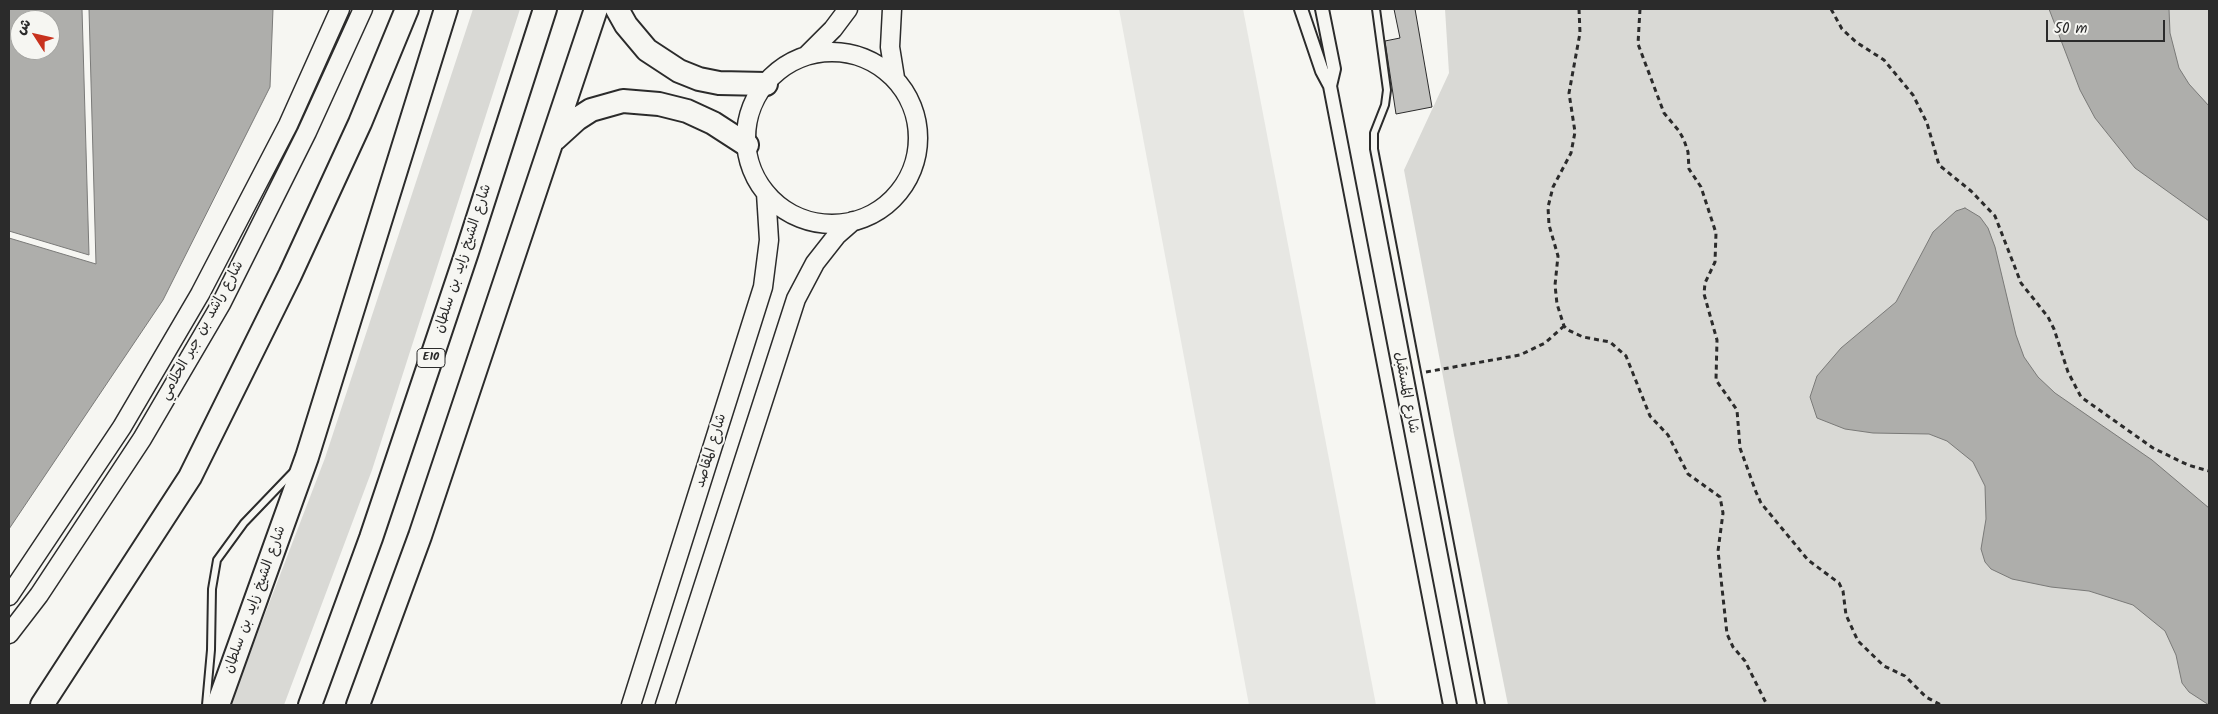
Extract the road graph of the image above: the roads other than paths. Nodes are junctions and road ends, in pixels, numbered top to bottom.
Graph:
1 (340, 9) edge
2 (363, 9) edge
3 (407, 9) edge
4 (446, 9) edge
5 (545, 9) edge
6 (596, 9) edge
7 (617, 9) edge
8 (848, 9) edge
9 (892, 9) edge
10 (1301, 9) edge
11 (1322, 9) edge
12 (1376, 9) edge
13 (807, 55) junction
14 (895, 78) junction
15 (766, 84) junction
16 (1330, 86) junction
17 (553, 141) junction
18 (747, 144) junction
19 (766, 193) junction
20 (854, 221) junction
21 (307, 457) junction
22 (9, 596) edge
23 (9, 634) edge
24 (42, 705) edge
25 (206, 705) edge
26 (218, 705) edge
27 (310, 705) edge
28 (358, 705) edge
29 (632, 705) edge
30 (664, 705) edge
31 (1450, 705) edge
32 (1480, 705) edge

1 - 22 street, شارع راشد بن جبر الحلامي
2 - 23 street, شارع راشد بن جبر الحلامي
3 - 24 highway
4 - 21 highway, شارع الشيخ زايد بن سلطان
5 - 27 highway, شارع الشيخ زايد بن سلطان / E10
6 - 17 highway
7 - 15 highway
8 - 13 street
9 - 14 street
10 - 16 street, شارع المُستقبل
11 - 16 street, شارع المُستقبل
12 - 32 lane
13 - 14 street
13 - 15 street
14 - 20 street
15 - 18 street
16 - 31 street, شارع المُستقبل
17 - 18 highway
17 - 28 highway
18 - 19 street
19 - 20 street
19 - 29 street, شارع المقاصد
20 - 30 street
21 - 25 lane
21 - 26 highway, شارع الشيخ زايد بن سلطان

